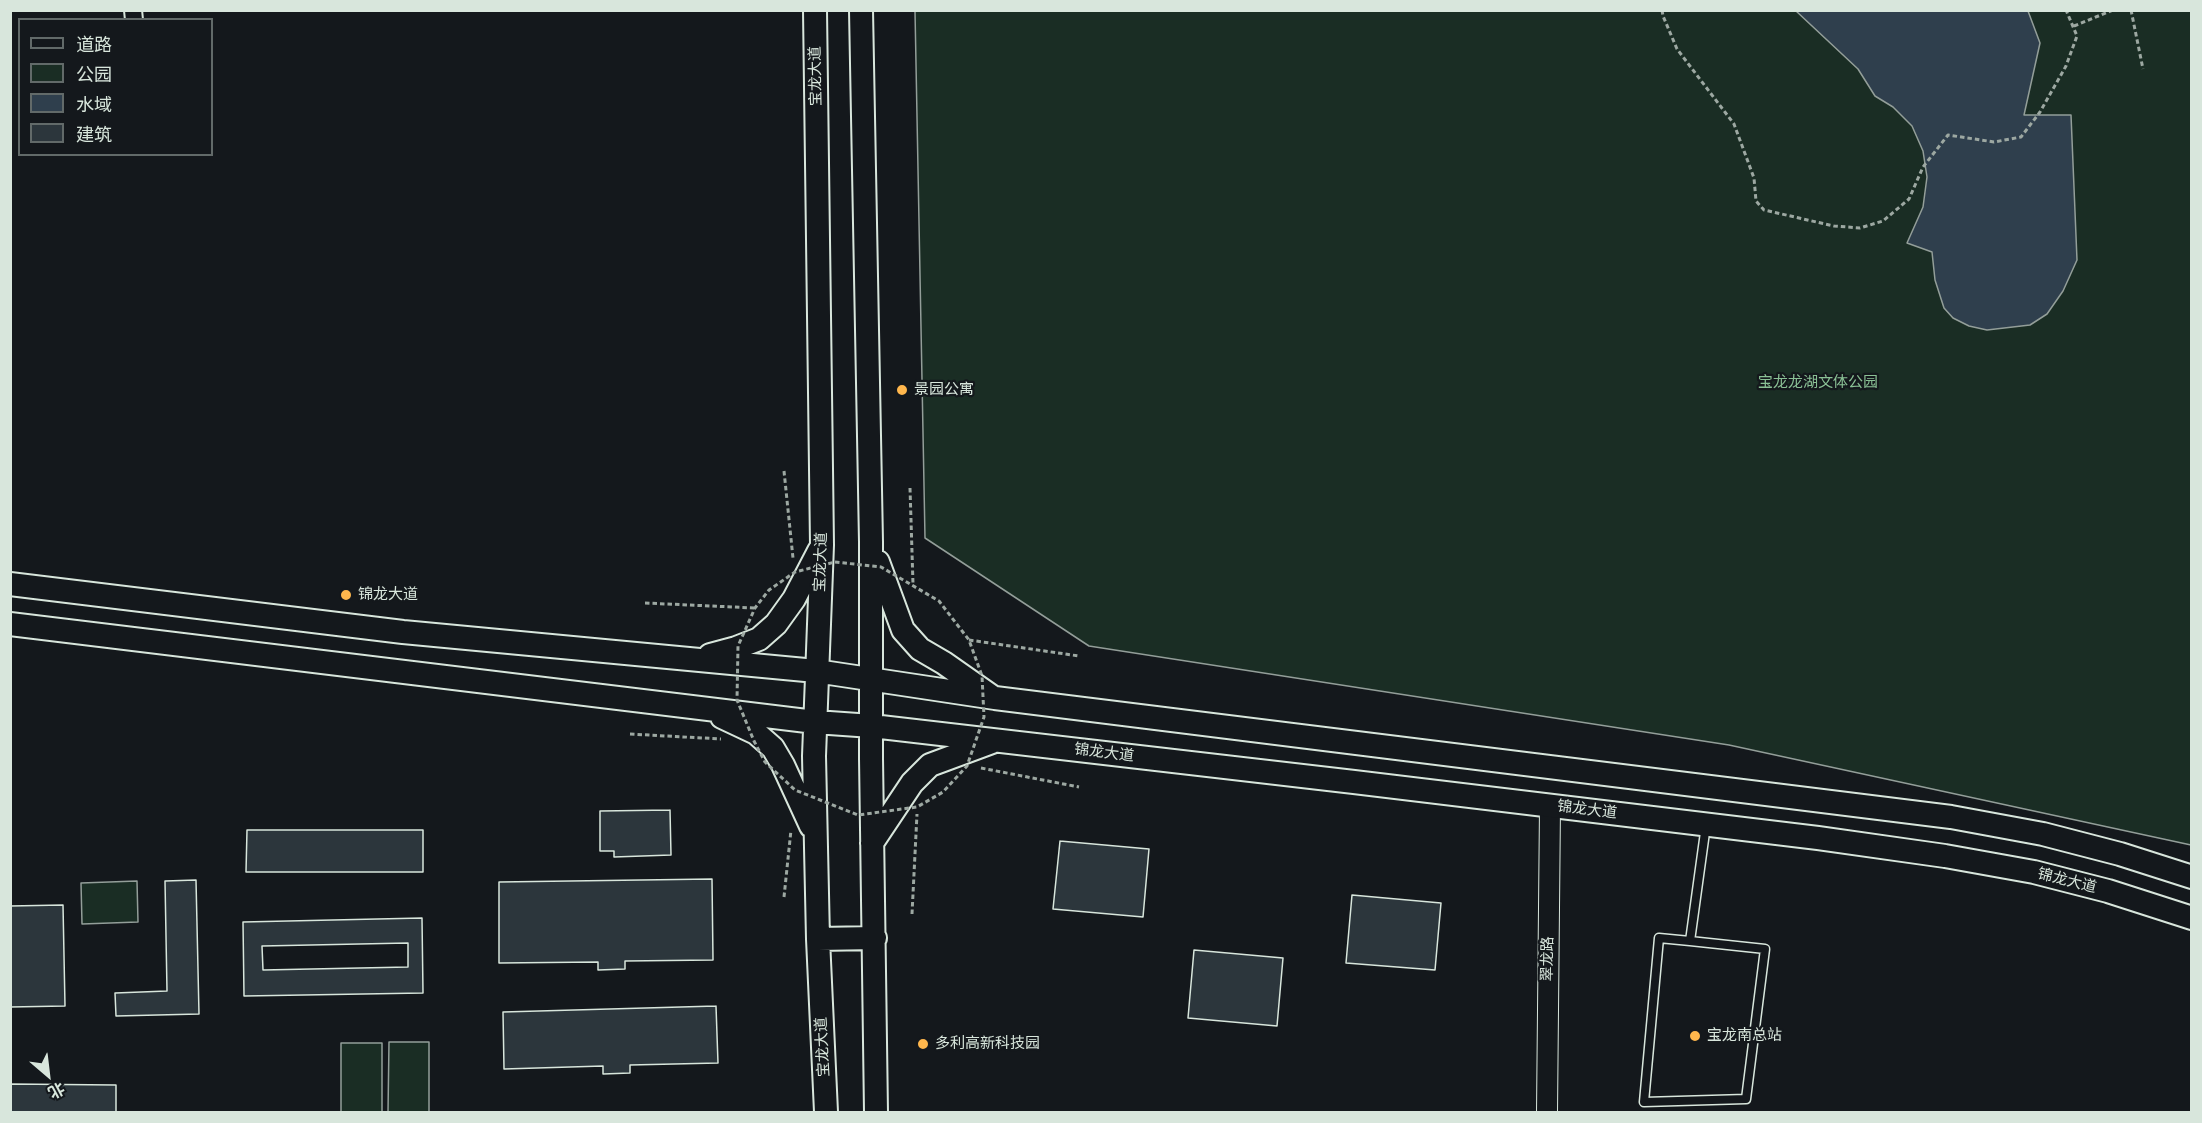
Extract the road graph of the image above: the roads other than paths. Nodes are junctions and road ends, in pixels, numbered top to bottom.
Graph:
1 (815, 10) edge
2 (861, 10) edge
3 (871, 542) junction
4 (822, 545) junction
5 (10, 584) edge
6 (10, 624) edge
7 (693, 659) junction
8 (816, 671) junction
9 (871, 678) junction
10 (995, 698) junction
11 (699, 706) junction
12 (815, 722) junction
13 (872, 726) junction
14 (996, 740) junction
15 (1550, 806) junction
16 (1706, 825) junction
17 (816, 837) junction
18 (872, 843) junction
19 (2192, 877) edge
20 (2192, 918) edge
21 (874, 938) junction
22 (818, 939) junction
23 (1690, 941) junction
24 (826, 1113) edge
25 (876, 1113) edge
26 (1547, 1113) edge

1 - 4 main road, 宝龙大道
2 - 3 main road
3 - 9 main road
3 - 10 main road
4 - 7 main road
4 - 8 main road, 宝龙大道
5 - 7 main road
6 - 11 main road, 锦龙大道
7 - 8 main road
8 - 9 main road
8 - 12 main road, 宝龙大道
9 - 10 main road
9 - 13 main road
10 - 19 main road
11 - 12 main road, 锦龙大道
11 - 17 main road
12 - 13 main road, 锦龙大道
12 - 17 main road, 宝龙大道
13 - 14 main road, 锦龙大道
13 - 18 main road
14 - 15 main road, 锦龙大道
14 - 18 main road
15 - 16 main road, 锦龙大道
15 - 26 street, 翠龙路
16 - 20 main road, 锦龙大道
16 - 23 lane
17 - 22 main road, 宝龙大道
18 - 21 main road
21 - 22 main road
21 - 25 main road
22 - 24 main road, 宝龙大道
23 - 23 lane

